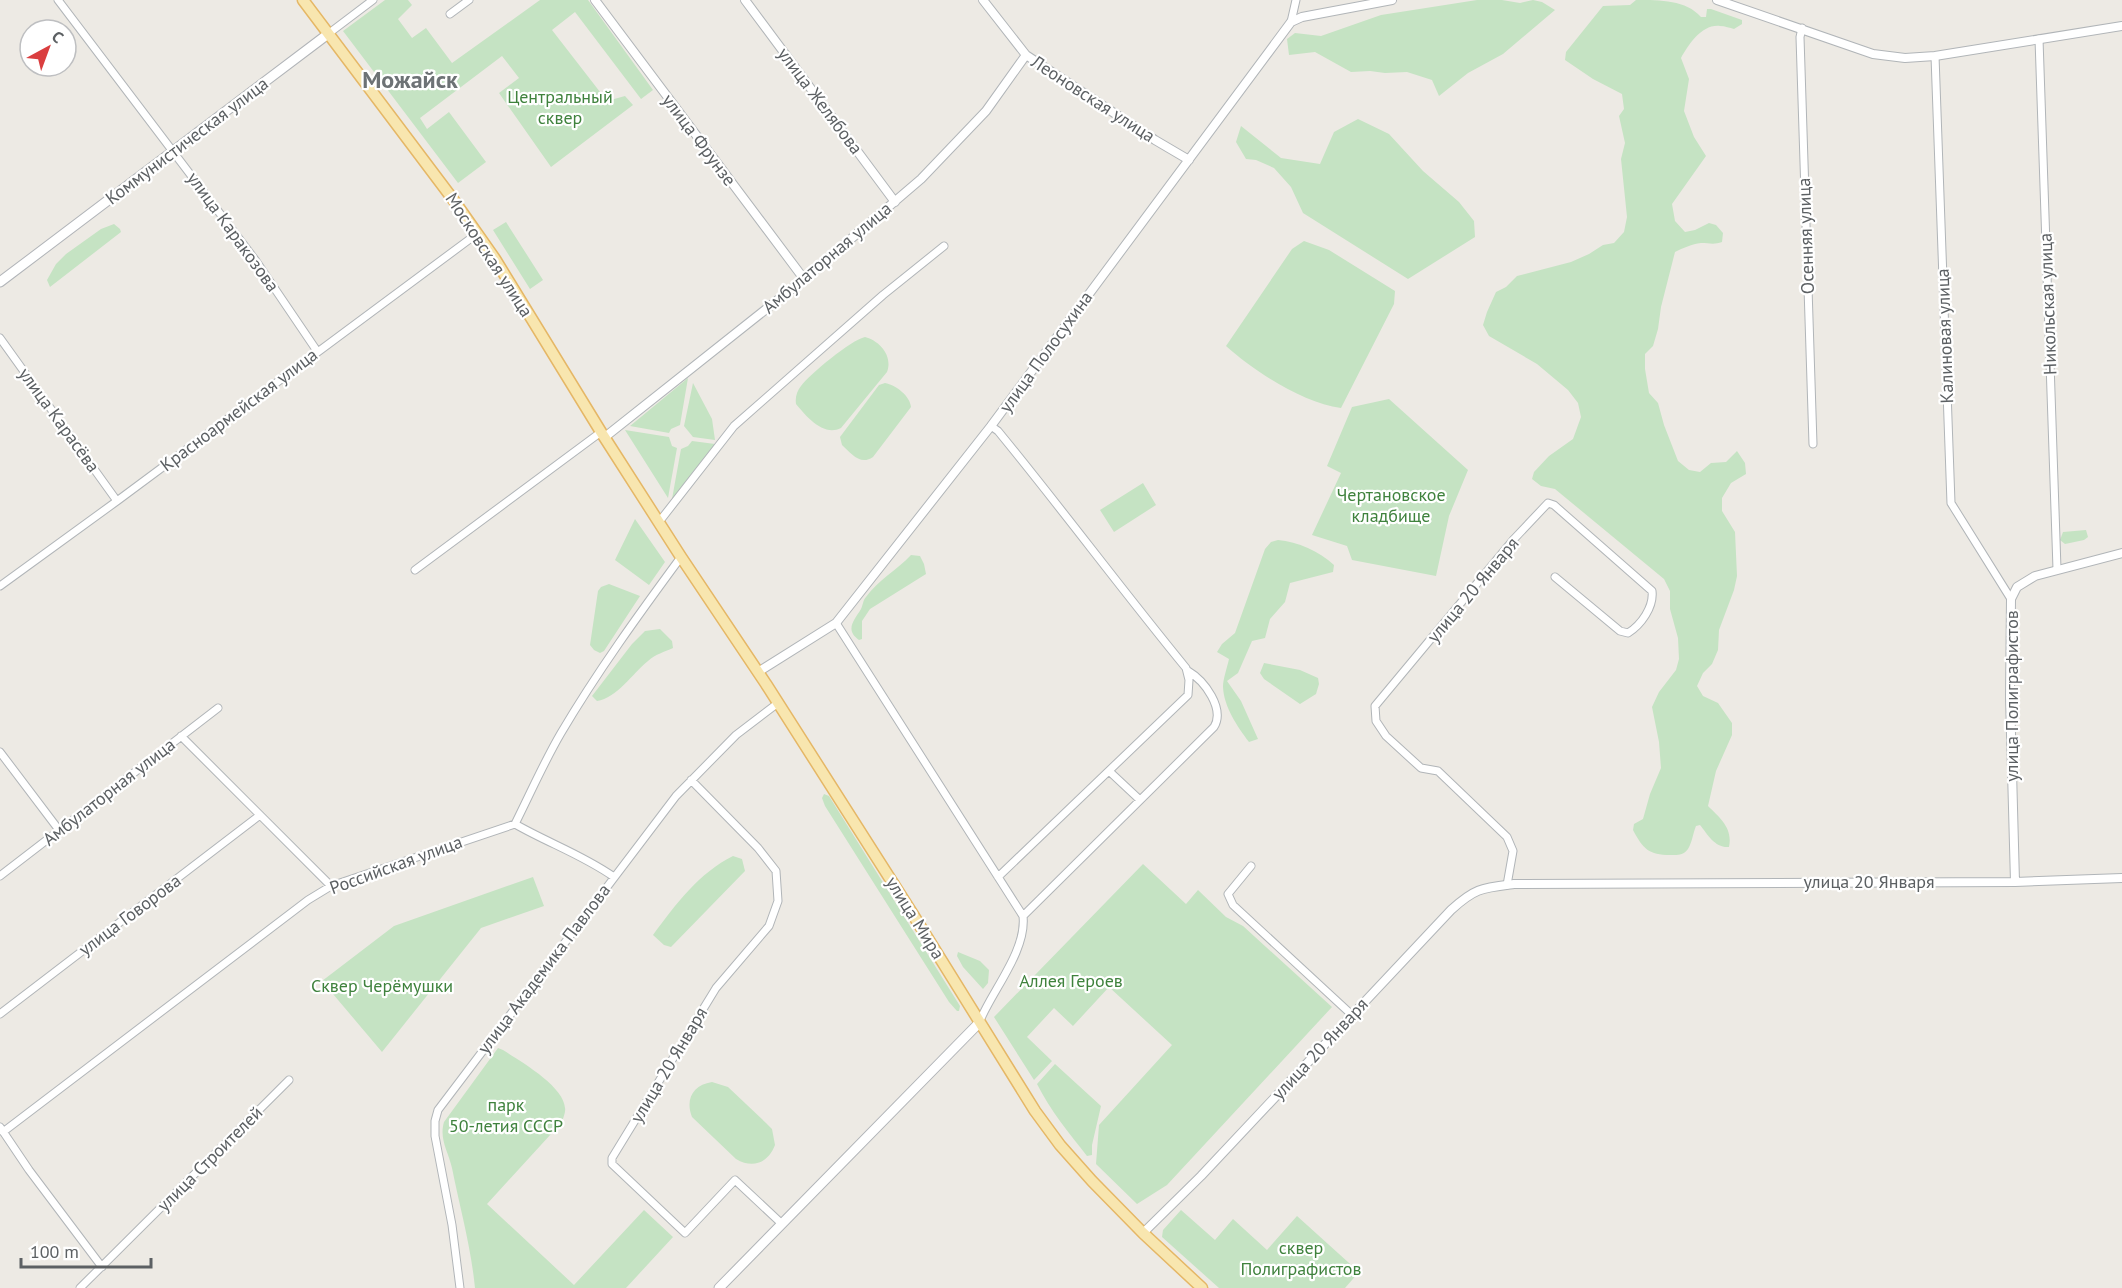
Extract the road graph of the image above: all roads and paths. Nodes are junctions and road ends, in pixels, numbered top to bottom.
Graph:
1 (58, 0) edge
2 (303, 0) edge
3 (373, 0) edge
4 (469, 0) edge
5 (595, 0) edge
6 (746, 0) edge
7 (983, 0) edge
8 (1296, 0) edge
9 (1392, 0) edge
10 (1717, 0) edge
11 (450, 14) dead end
12 (1292, 22) junction
13 (2122, 26) edge
14 (1802, 28) junction
15 (328, 34) junction
16 (2039, 39) junction
17 (1026, 55) junction
18 (1935, 57) junction
19 (174, 151) junction
20 (1189, 160) junction
21 (895, 202) junction
22 (478, 233) junction
23 (944, 246) dead end
24 (804, 279) junction
25 (0, 282) edge
26 (0, 338) edge
27 (317, 351) junction
28 (991, 426) junction
29 (603, 434) junction
30 (1813, 444) dead end
31 (117, 501) junction
32 (659, 522) junction
33 (2122, 554) edge
34 (681, 557) junction
35 (2057, 569) junction
36 (415, 570) dead end
37 (1555, 577) dead end
38 (0, 586) edge
39 (2011, 599) junction
40 (836, 623) junction
41 (1188, 671) junction
42 (758, 672) junction
43 (778, 703) junction
44 (218, 708) dead end
45 (181, 736) junction
46 (0, 752) edge
47 (1109, 771) junction
48 (691, 780) junction
49 (1140, 800) junction
50 (260, 815) junction
51 (515, 824) junction
52 (58, 830) junction
53 (1251, 866) dead end
54 (0, 876) edge
55 (614, 877) junction
56 (998, 877) junction
57 (2122, 878) edge
58 (2015, 882) junction
59 (1507, 885) junction
60 (331, 886) junction
61 (1023, 916) junction
62 (0, 1014) edge
63 (1352, 1015) junction
64 (979, 1023) junction
65 (289, 1080) dead end
66 (2, 1130) edge
67 (782, 1224) junction
68 (1143, 1233) junction
69 (102, 1267) junction
70 (80, 1288) edge
71 (460, 1288) edge
72 (719, 1288) edge
73 (1202, 1288) edge

1 - 19 street, улица Каракозова
2 - 15 main road, Московская улица
3 - 15 street, Коммунистическая улица
4 - 11 street
5 - 24 street, улица Фрунзе
6 - 21 street, улица Желябова
7 - 17 street, Леоновская улица
8 - 12 street, улица Полосухина
9 - 12 street
10 - 14 street
12 - 20 street, улица Полосухина
13 - 16 street
14 - 18 street
14 - 30 street, Осенняя улица
15 - 19 main road, Коммунистическая улица
15 - 22 main road, Московская улица
16 - 18 street
16 - 35 street, Никольская улица
17 - 20 street, Леоновская улица
17 - 21 street, Амбулаторная улица
18 - 39 street, Калиновая улица
19 - 25 main road, Коммунистическая улица
19 - 27 street, улица Каракозова
20 - 28 street, улица Полосухина
21 - 24 street, Амбулаторная улица
22 - 27 street, Красноармейская улица
22 - 29 main road, Московская улица
23 - 32 street
24 - 29 street, Амбулаторная улица
26 - 31 street, улица Карасёва
27 - 31 street, Красноармейская улица
28 - 40 street, улица Полосухина
28 - 41 street
29 - 32 main road, Московская улица
29 - 36 street, Амбулаторная улица
31 - 38 street, Красноармейская улица
32 - 34 main road, улица Мира
33 - 35 street, улица Полиграфистов
34 - 42 main road, улица Мира
34 - 51 street
35 - 39 street, улица Полиграфистов
37 - 59 street, улица 20 Января
39 - 58 street, улица Полиграфистов
40 - 42 street, улица Полосухина
40 - 56 street
41 - 47 street
41 - 49 street
42 - 43 main road, улица Мира
43 - 48 street, улица Академика Павлова
43 - 64 main road, улица Мира
44 - 45 street, Амбулаторная улица
45 - 50 street
45 - 52 street, Амбулаторная улица
46 - 52 street
47 - 49 street
47 - 56 street
48 - 55 street, улица Академика Павлова
48 - 67 street, улица 20 Января
49 - 61 street
50 - 60 street
50 - 62 street, улица Говорова
51 - 55 street
51 - 60 street, Российская улица
52 - 54 street, Амбулаторная улица
53 - 63 street
55 - 71 street, улица Академика Павлова
56 - 61 street
57 - 58 street, улица 20 Января
58 - 59 street, улица 20 Января
59 - 63 street, улица 20 Января
60 - 66 street, Российская улица
61 - 64 street
63 - 68 street, улица 20 Января
64 - 67 main road
64 - 68 main road, улица Мира
65 - 69 street, улица Строителей
66 - 69 street
67 - 72 main road
68 - 73 main road, улица Мира
69 - 70 street, улица Строителей

